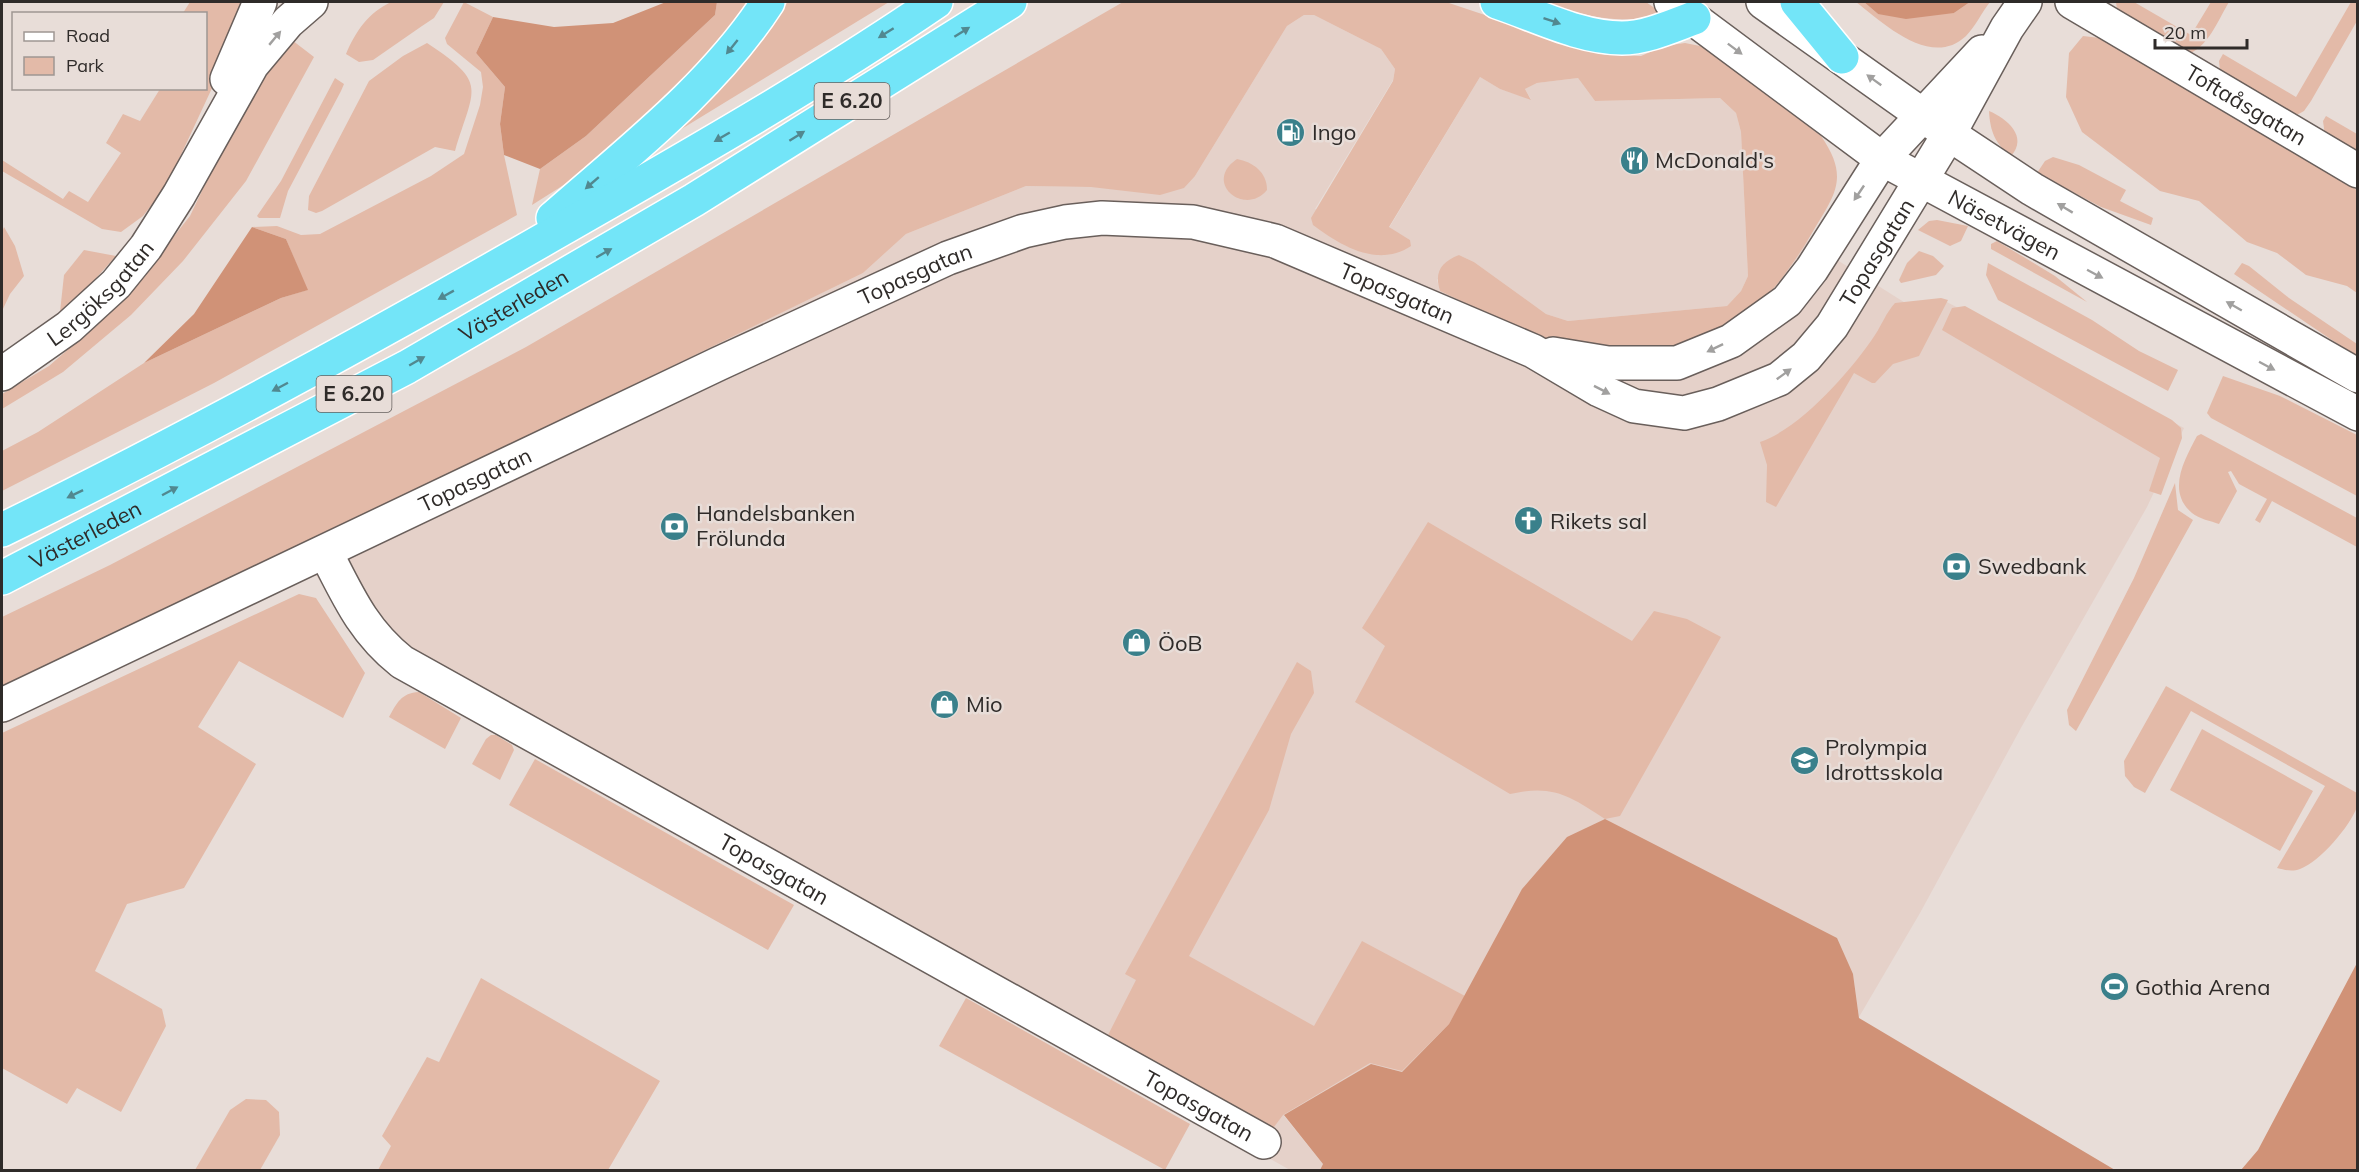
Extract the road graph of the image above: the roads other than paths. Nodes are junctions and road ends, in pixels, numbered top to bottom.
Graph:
1 (260, 2) edge
2 (310, 2) edge
3 (768, 2) edge
4 (936, 2) edge
5 (1010, 2) edge
6 (1497, 2) edge
7 (1763, 2) edge
8 (1797, 2) edge
9 (2025, 2) edge
10 (2072, 2) edge
11 (1683, 10) edge
12 (2007, 28) junction
13 (1842, 57) junction
14 (1921, 115) junction
15 (1949, 134) junction
16 (1882, 159) junction
17 (2358, 171) edge
18 (1919, 179) junction
19 (179, 195) junction
20 (497, 266) junction
21 (1533, 351) junction
22 (2, 374) edge
23 (2358, 376) edge
24 (2358, 414) edge
25 (2, 530) edge
26 (326, 553) junction
27 (2, 578) edge
28 (2, 705) edge
29 (1264, 1142) dead end

1 - 19 street, Lergöksgatan
19 -> 2 street, Lergöksgatan
3 -> 20 highway
4 -> 20 highway, Västerleden / E 6.20
27 -> 5 highway, Västerleden / E 6.20
6 -> 11 highway
7 - 13 street, Näsetvägen
8 - 13 highway
9 - 12 street
10 - 17 street, Toftaåsgatan
11 -> 16 street, Näsetvägen
12 - 14 street
12 - 15 street
14 -> 13 street, Näsetvägen
14 - 15 street, Näsetvägen
14 - 16 street, Topasgatan
15 - 18 street, Topasgatan
23 -> 15 street, Näsetvägen
16 - 18 street, Näsetvägen
16 -> 21 street, Topasgatan
21 -> 18 street, Topasgatan
18 -> 24 street, Näsetvägen
19 - 22 street, Lergöksgatan
20 -> 25 highway, Västerleden / E 6.20
21 - 26 street, Topasgatan
26 - 28 street, Topasgatan
26 - 29 street, Topasgatan

